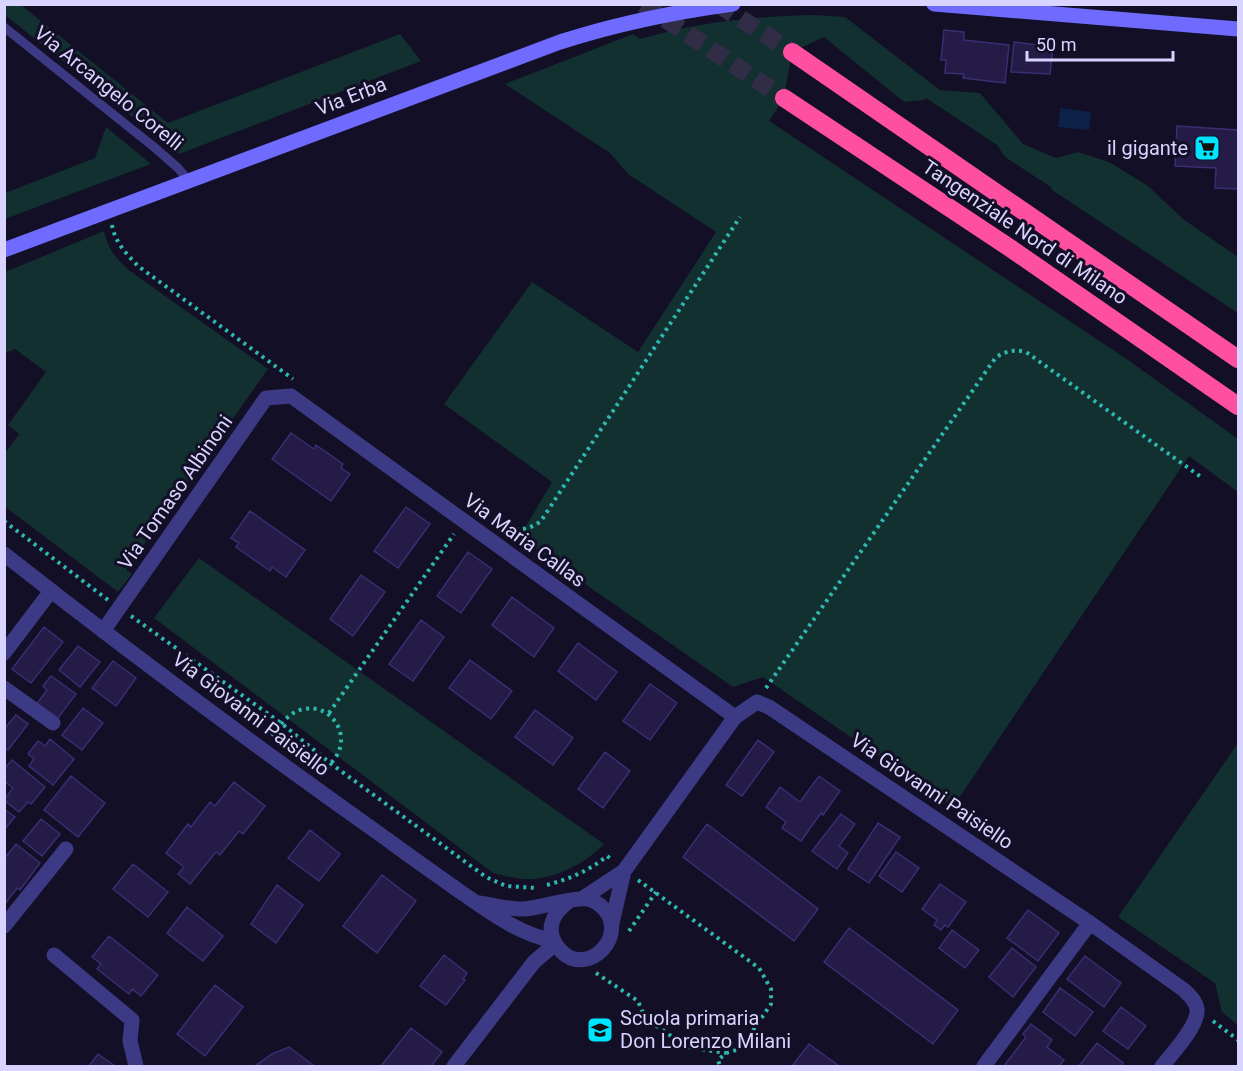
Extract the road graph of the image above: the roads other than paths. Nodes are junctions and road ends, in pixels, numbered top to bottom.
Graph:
1 (934, 4) edge
2 (724, 5) edge
3 (4, 27) edge
4 (1239, 29) edge
5 (792, 52) tunnel mouth
6 (784, 98) tunnel mouth
7 (188, 180) junction
8 (4, 250) edge
9 (1239, 359) edge
10 (291, 396) joint
11 (1239, 406) edge
12 (4, 554) edge
13 (51, 591) junction
14 (103, 631) junction
15 (4, 653) edge
16 (4, 688) edge
17 (735, 717) junction
18 (53, 723) dead end
19 (66, 849) dead end
20 (624, 871) junction
21 (576, 899) junction
22 (476, 903) junction
23 (612, 923) junction
24 (1090, 923) junction
25 (4, 926) edge
26 (554, 942) junction
27 (54, 955) dead end
28 (136, 1066) edge
29 (454, 1066) edge
30 (984, 1066) edge
31 (1162, 1066) edge

1 - 4 main road
2 - 7 main road, Via Erba
3 - 7 lane, Via Arcangelo Corelli
5 - 9 highway, Tangenziale Nord di Milano
6 - 11 highway, Tangenziale Nord di Milano
7 - 8 main road, Via Erba
10 - 14 street, Via Tomaso Albinoni
10 - 17 street, Via Maria Callas
12 - 13 street, Via Giovanni Paisiello
13 - 14 street, Via Giovanni Paisiello
13 - 15 street
14 - 22 street, Via Giovanni Paisiello
16 - 18 street
17 - 20 street, Via Giovanni Paisiello
17 - 24 street, Via Giovanni Paisiello
19 - 25 street
20 - 21 street, Via Giovanni Paisiello
20 - 23 street, Via Giovanni Paisiello
21 - 22 street, Via Giovanni Paisiello
21 - 23 street
21 - 26 street
22 - 26 street, Via Giovanni Paisiello
23 - 26 street
24 - 30 street
24 - 31 street, Via Giovanni Paisiello
26 - 29 street
27 - 28 street

